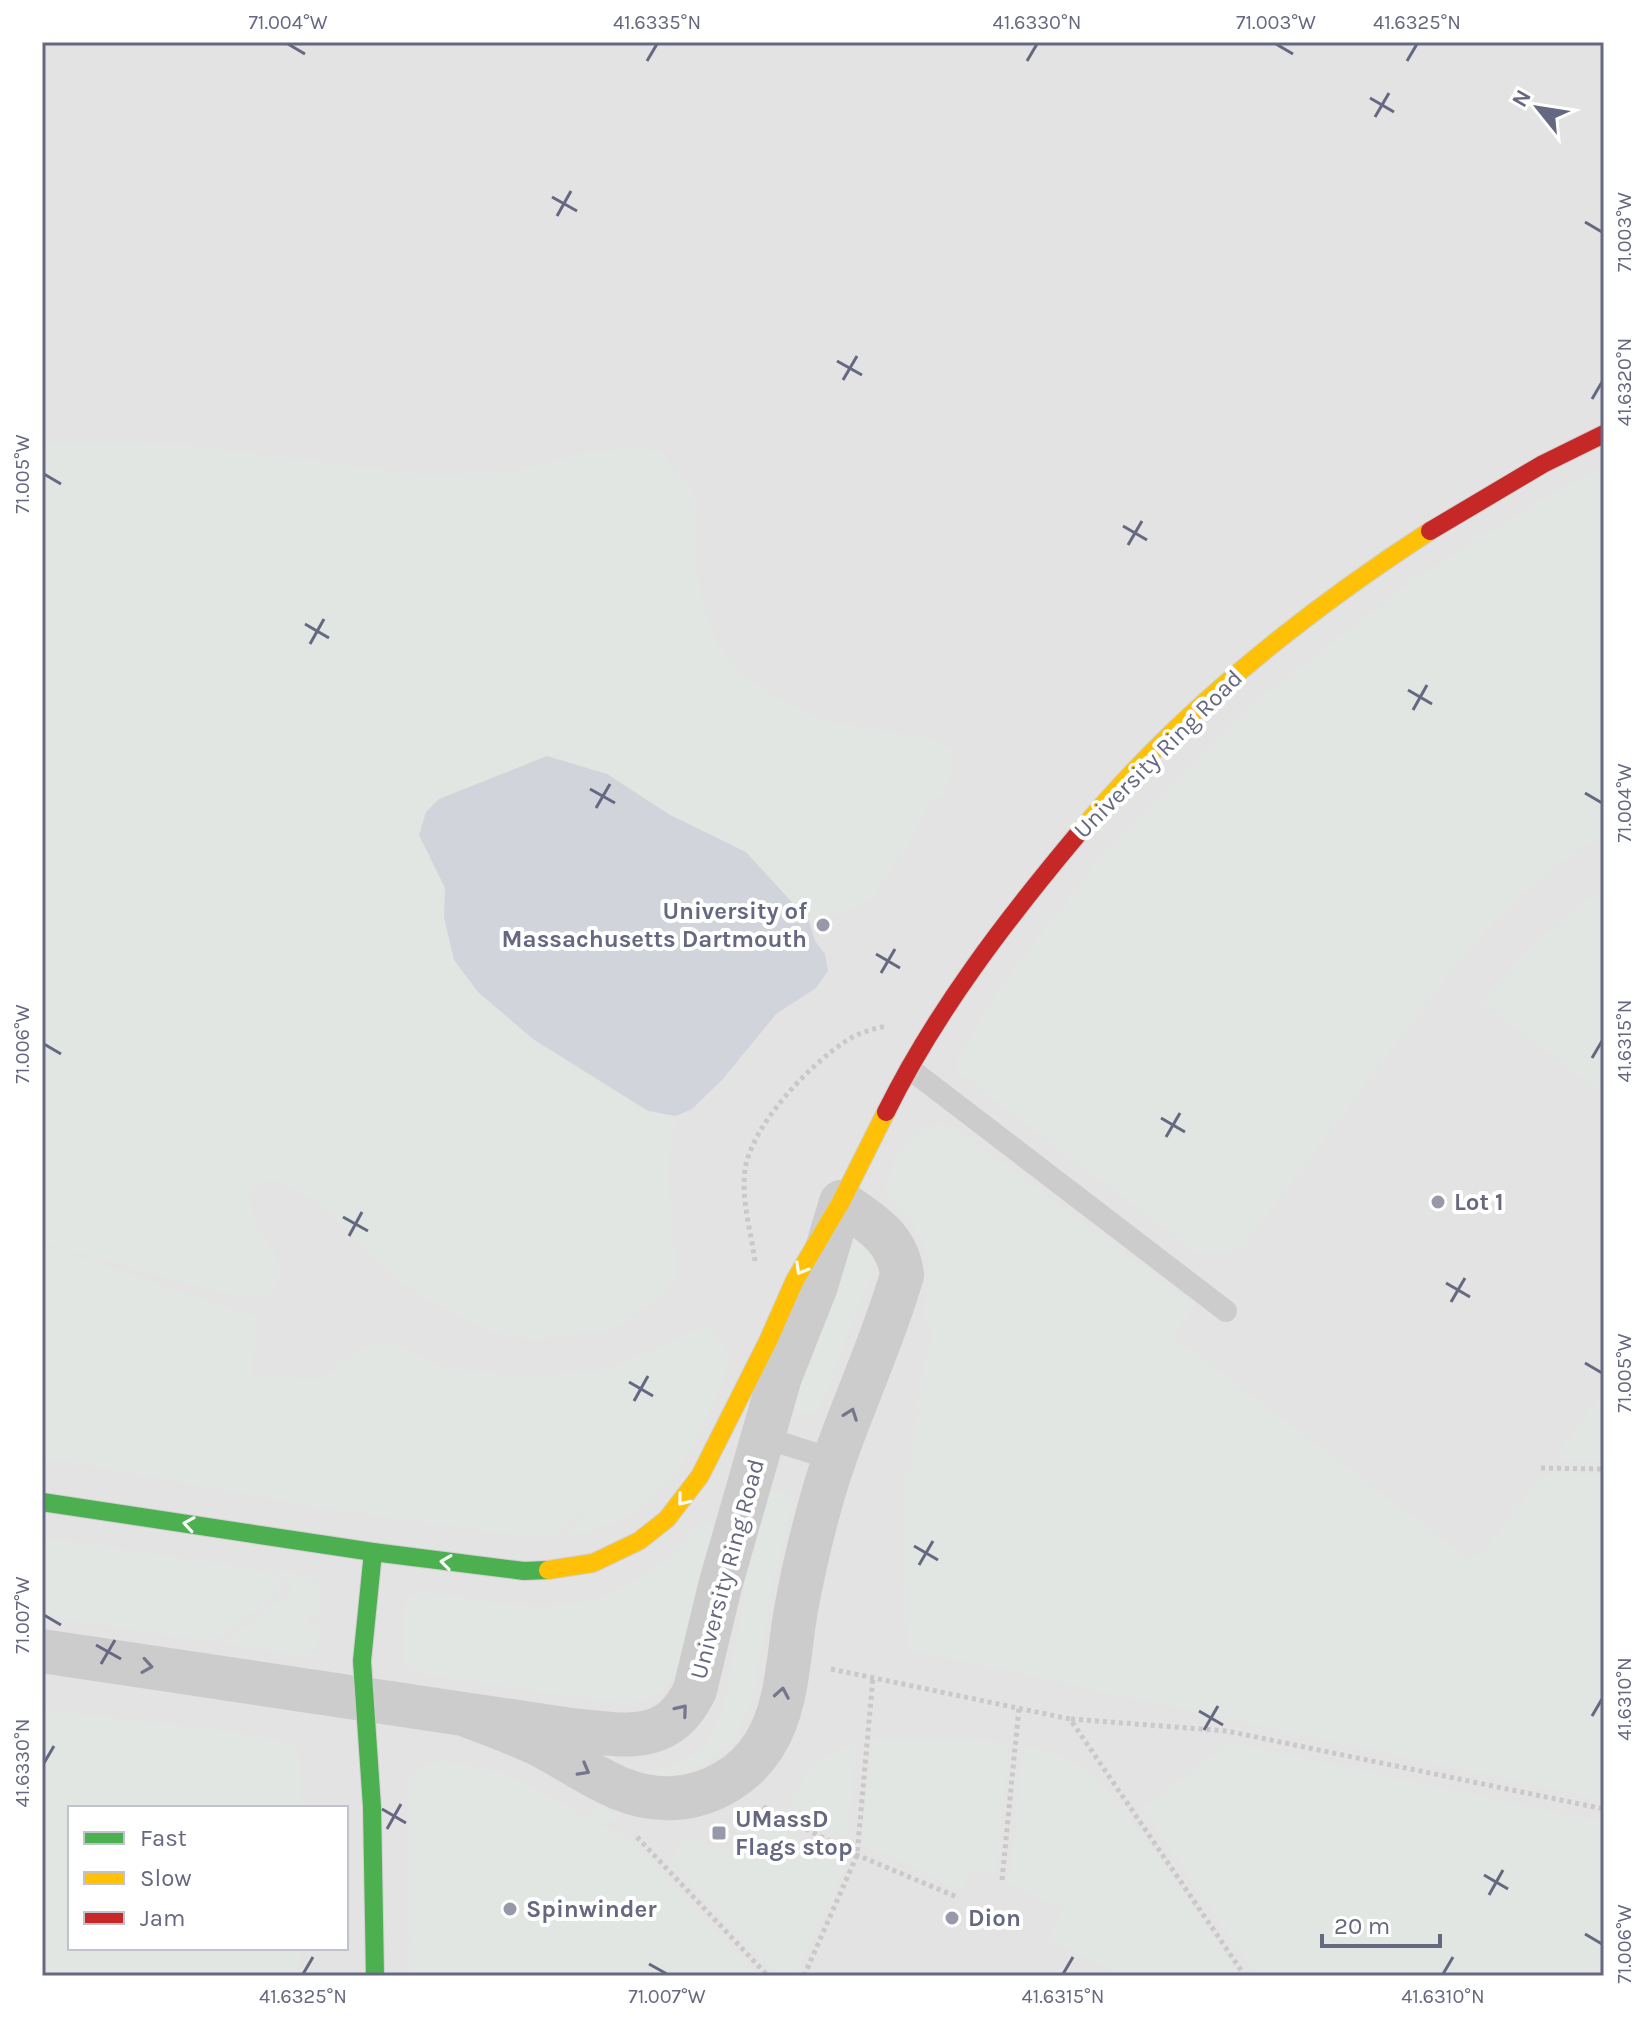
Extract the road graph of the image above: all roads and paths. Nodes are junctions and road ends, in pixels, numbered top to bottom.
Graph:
1 (1604, 434) edge
2 (937, 1024) junction
3 (910, 1069) junction
4 (841, 1202) junction
5 (756, 1266) dead end
6 (1226, 1311) dead end
7 (744, 1431) junction
8 (835, 1460) junction
9 (1541, 1468) dead end
10 (1604, 1469) edge
11 (42, 1502) edge
12 (373, 1552) junction
13 (42, 1651) edge
14 (827, 1668) dead end
15 (873, 1677) junction
16 (363, 1699) junction
17 (1019, 1708) junction
18 (463, 1714) junction
19 (1070, 1719) junction
20 (759, 1805) dead end
21 (1604, 1809) edge
22 (628, 1828) dead end
23 (857, 1855) junction
24 (1002, 1880) dead end
25 (957, 1897) dead end
26 (375, 1976) edge
27 (768, 1976) edge
28 (804, 1976) edge
29 (1245, 1976) edge

1 - 2 street, University Ring Road
2 - 3 street, University Ring Road
2 - 5 path
3 - 4 street, University Ring Road
3 - 6 lane
4 - 7 street, University Ring Road
8 -> 4 street
7 - 8 lane
7 -> 12 street, University Ring Road
18 -> 7 street, University Ring Road
18 -> 8 street
9 - 10 path
12 -> 11 street, University Ring Road
12 - 16 street
13 -> 16 street, University Ring Road
14 - 15 path
15 - 17 path
15 - 23 path
16 - 18 street, University Ring Road
16 - 26 street
17 - 19 path
17 - 24 path
19 - 21 path
19 - 29 path
20 - 23 path
22 - 27 path
23 - 25 path
23 - 28 path

